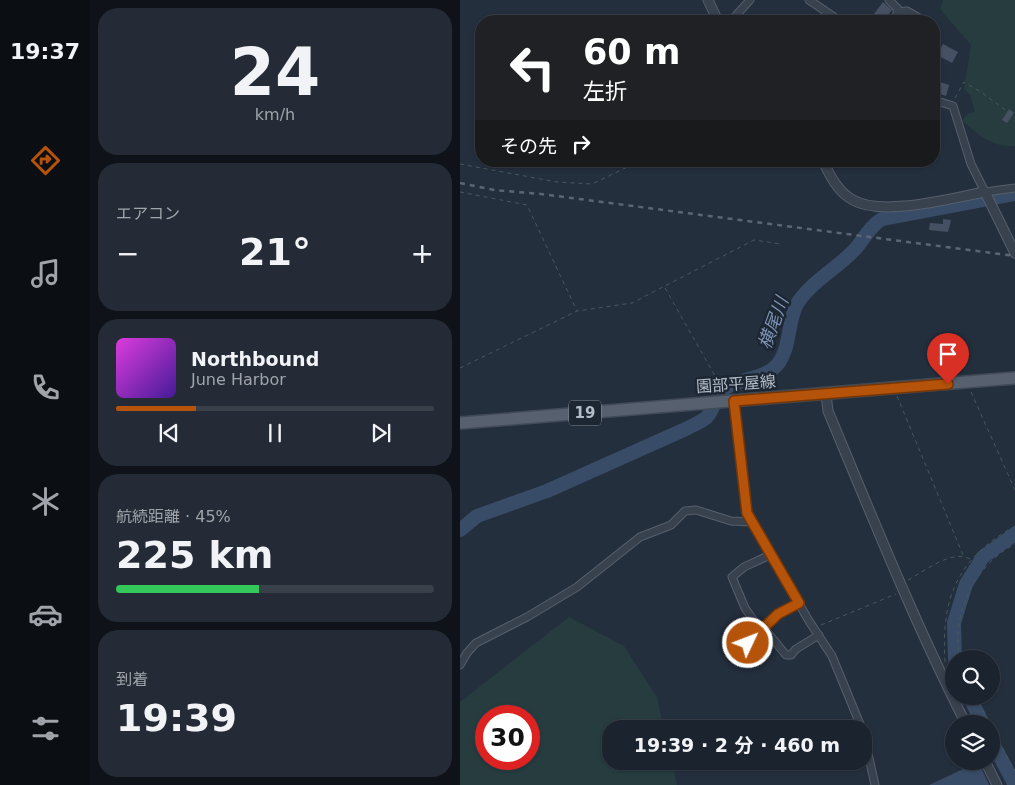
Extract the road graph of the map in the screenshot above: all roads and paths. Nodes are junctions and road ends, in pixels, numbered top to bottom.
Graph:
1 (708, 0) edge
2 (750, 0) edge
3 (809, 0) edge
4 (888, 0) edge
5 (897, 12) junction
6 (715, 15) edge
7 (736, 15) edge
8 (828, 15) edge
9 (896, 15) edge
10 (914, 15) edge
11 (940, 102) edge
12 (952, 106) junction
13 (1015, 117) edge
14 (460, 164) edge
15 (475, 167) edge
16 (476, 167) edge
17 (627, 167) edge
18 (826, 167) edge
19 (1015, 188) edge
20 (460, 192) edge
21 (986, 194) junction
22 (781, 244) dead end
23 (1015, 253) edge
24 (664, 287) junction
25 (577, 312) junction
26 (460, 368) edge
27 (1015, 378) edge
28 (966, 382) junction
29 (894, 388) junction
30 (826, 394) junction
31 (734, 401) junction
32 (712, 403) junction
33 (460, 423) edge
34 (1015, 490) edge
35 (751, 522) junction
36 (1015, 526) edge
37 (1015, 544) edge
38 (770, 554) junction
39 (963, 555) junction
40 (971, 559) junction
41 (902, 587) junction
42 (799, 603) junction
43 (814, 628) junction
44 (762, 630) junction
45 (818, 635) junction
46 (748, 643) dead end
47 (945, 650) edge
48 (959, 650) edge
49 (460, 665) edge
50 (962, 715) edge
51 (858, 720) edge
52 (1000, 744) edge
53 (872, 770) edge
54 (990, 770) edge
55 (1015, 771) edge
56 (875, 785) edge
57 (997, 785) edge

1 - 6 street
2 - 7 street
3 - 8 street
4 - 5 street
5 - 9 street
5 - 10 street
11 - 12 street
12 - 13 path
12 - 21 street
14 - 15 path
16 - 17 path
18 - 21 street
19 - 21 street
20 - 25 path
21 - 23 street
22 - 24 path
24 - 25 path
24 - 32 path
25 - 26 path
27 - 28 main road, 園部平屋線 / 19
28 - 29 main road, 園部平屋線 / 19
28 - 34 path
29 - 30 main road, 園部平屋線 / 19
29 - 39 path
30 - 31 main road, 園部平屋線 / 19
30 - 41 street
31 - 32 main road, 園部平屋線 / 19
31 - 35 street
32 - 33 main road, 園部平屋線 / 19
35 - 38 street
35 - 49 street
36 - 40 path
37 - 48 path
38 - 42 street
38 - 44 street
39 - 40 path
39 - 41 path
40 - 47 path
41 - 43 path
41 - 50 street
42 - 43 street
42 - 44 street
43 - 45 street
44 - 45 street
44 - 46 street
45 - 51 street
52 - 55 path
53 - 56 street
54 - 57 street

